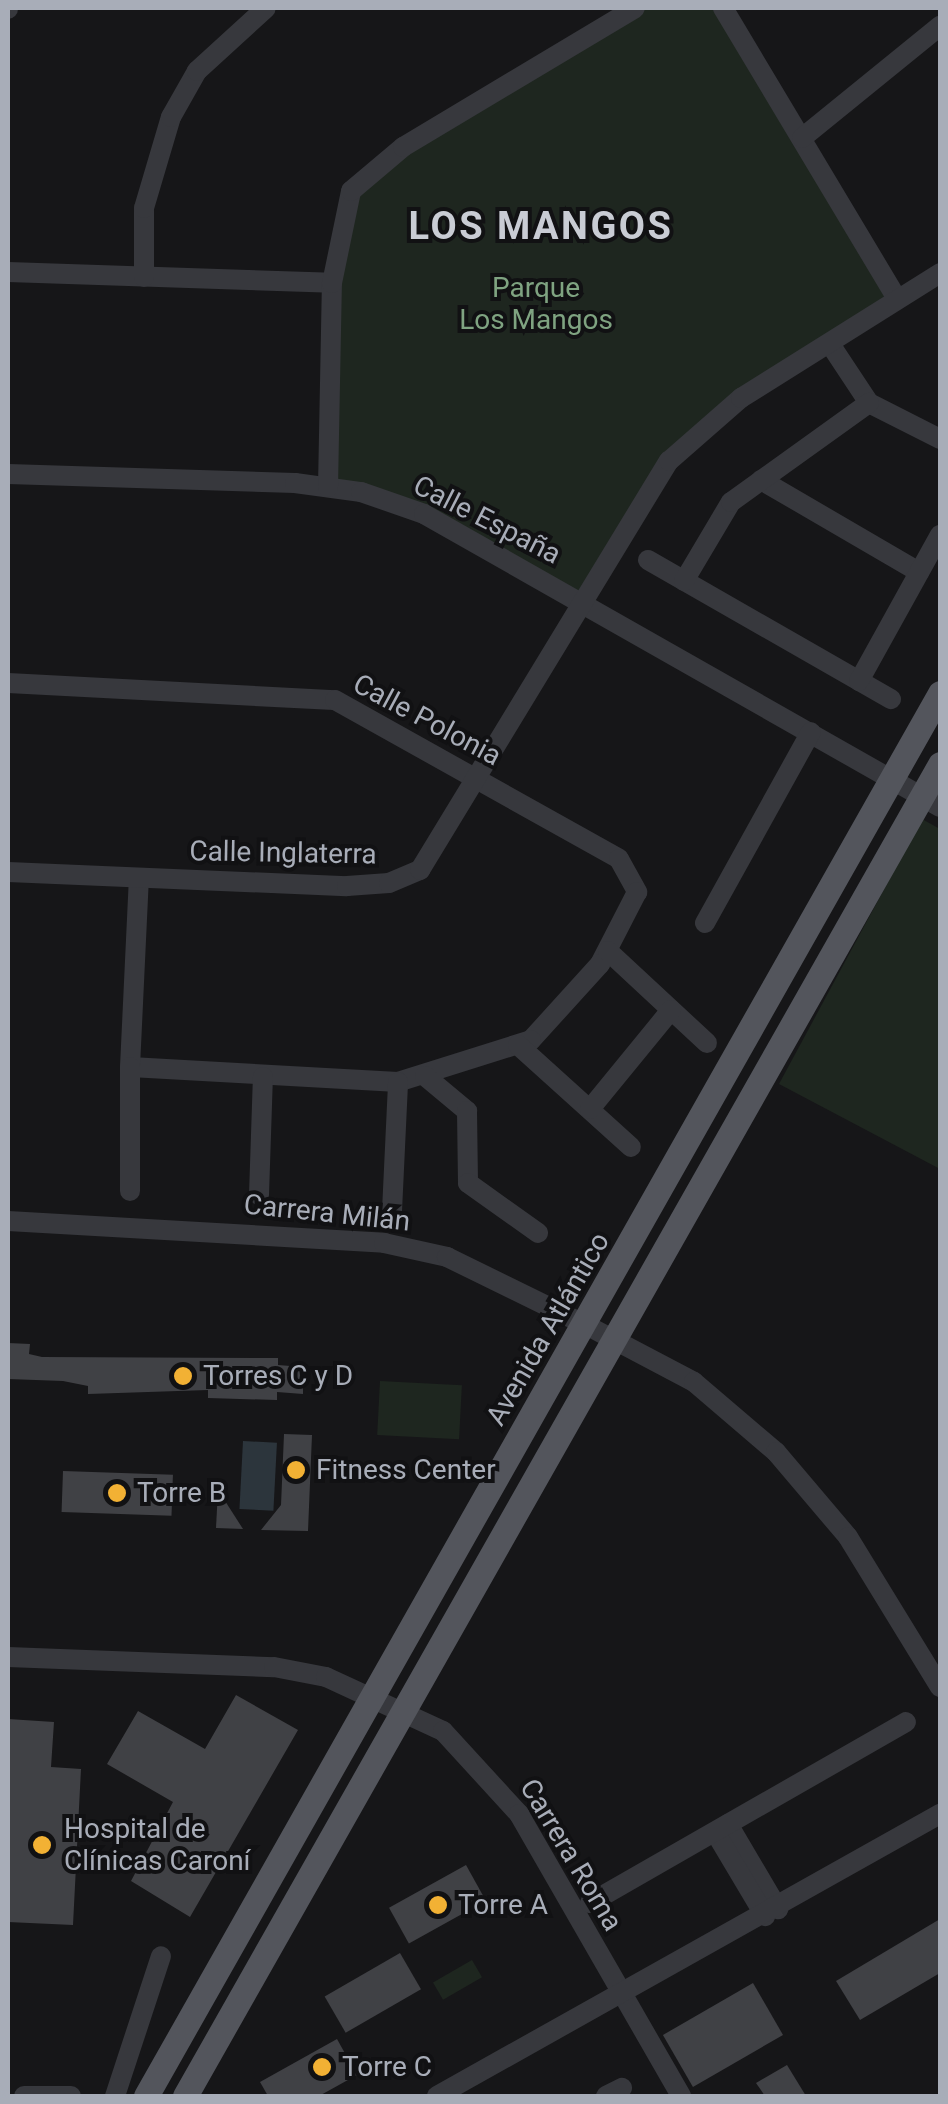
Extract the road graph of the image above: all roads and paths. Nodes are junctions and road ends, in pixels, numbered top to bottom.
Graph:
1 (266, 8) edge
2 (635, 8) edge
3 (723, 8) edge
4 (940, 26) edge
5 (802, 138) junction
6 (8, 272) edge
7 (940, 274) edge
8 (144, 276) junction
9 (332, 283) junction
10 (896, 299) junction
11 (830, 344) junction
12 (869, 403) junction
13 (940, 439) edge
14 (8, 474) edge
15 (761, 480) junction
16 (328, 488) junction
17 (940, 535) edge
18 (648, 560) dead end
19 (920, 572) junction
20 (684, 581) junction
21 (588, 604) junction
22 (859, 680) junction
23 (8, 682) edge
24 (940, 693) edge
25 (891, 699) dead end
26 (812, 732) junction
27 (940, 764) edge
28 (893, 779) junction
29 (481, 780) junction
30 (931, 802) edge
31 (8, 872) edge
32 (139, 878) junction
33 (704, 923) dead end
34 (608, 951) junction
35 (671, 1010) junction
36 (707, 1043) dead end
37 (518, 1045) junction
38 (130, 1068) junction
39 (426, 1076) junction
40 (263, 1077) junction
41 (398, 1082) junction
42 (590, 1110) junction
43 (631, 1147) dead end
44 (130, 1191) dead end
45 (259, 1195) dead end
46 (392, 1211) dead end
47 (8, 1221) edge
48 (538, 1233) dead end
49 (586, 1325) junction
50 (616, 1342) junction
51 (8, 1657) edge
52 (940, 1688) edge
53 (370, 1696) junction
54 (398, 1711) junction
55 (906, 1722) dead end
56 (940, 1814) edge
57 (722, 1828) junction
58 (590, 1903) dead end
59 (772, 1912) junction
60 (161, 1956) dead end
61 (624, 1998) junction
62 (466, 2091) edge
63 (24, 2096) edge
64 (71, 2096) edge
65 (115, 2096) edge
66 (146, 2096) edge
67 (185, 2096) edge
68 (438, 2096) edge
69 (681, 2096) edge

1 - 8 street
2 - 9 street
3 - 5 street
4 - 5 street
5 - 10 street
6 - 8 street
7 - 10 street, Calle Inglaterra
8 - 9 street
9 - 16 street
10 - 11 street, Calle Inglaterra
11 - 12 street
11 - 21 street, Calle Inglaterra
12 - 13 street
12 - 15 street
14 - 16 street, Calle España
15 - 19 street
15 - 20 street
16 - 21 street, Calle España
17 - 19 street
18 - 20 street
19 - 22 street
20 - 22 street
21 - 26 street, Calle España
21 - 29 street, Calle Inglaterra
22 - 25 street
23 - 29 street, Calle Polonia
24 - 28 main road, Avenida Atlántico
26 - 28 street, Calle España
26 - 33 street
27 - 30 main road
28 - 30 street, Calle España
28 - 49 main road, Avenida Atlántico
29 - 32 street, Calle Inglaterra
29 - 34 street, Calle Polonia
30 - 50 main road
31 - 32 street, Calle Inglaterra
32 - 38 street
34 - 35 street
34 - 37 street
35 - 36 street
35 - 42 street
37 - 39 street
37 - 42 street
38 - 40 street
38 - 44 street
39 - 41 street
39 - 48 street
40 - 41 street
40 - 45 street
41 - 46 street
42 - 43 street
47 - 49 street, Carrera Milán
49 - 50 street, Carrera Milán
49 - 53 main road, Avenida Atlántico
50 - 52 street, Carrera Milán
50 - 54 main road
51 - 53 street, Carrera Roma
53 - 54 street, Carrera Roma
53 - 66 main road, Avenida Atlántico
54 - 61 street, Carrera Roma
54 - 67 main road
55 - 57 street
56 - 59 street
57 - 58 street
57 - 59 street
59 - 61 street
60 - 65 street
61 - 62 street
61 - 69 street, Carrera Roma
62 - 68 street
63 - 64 street

